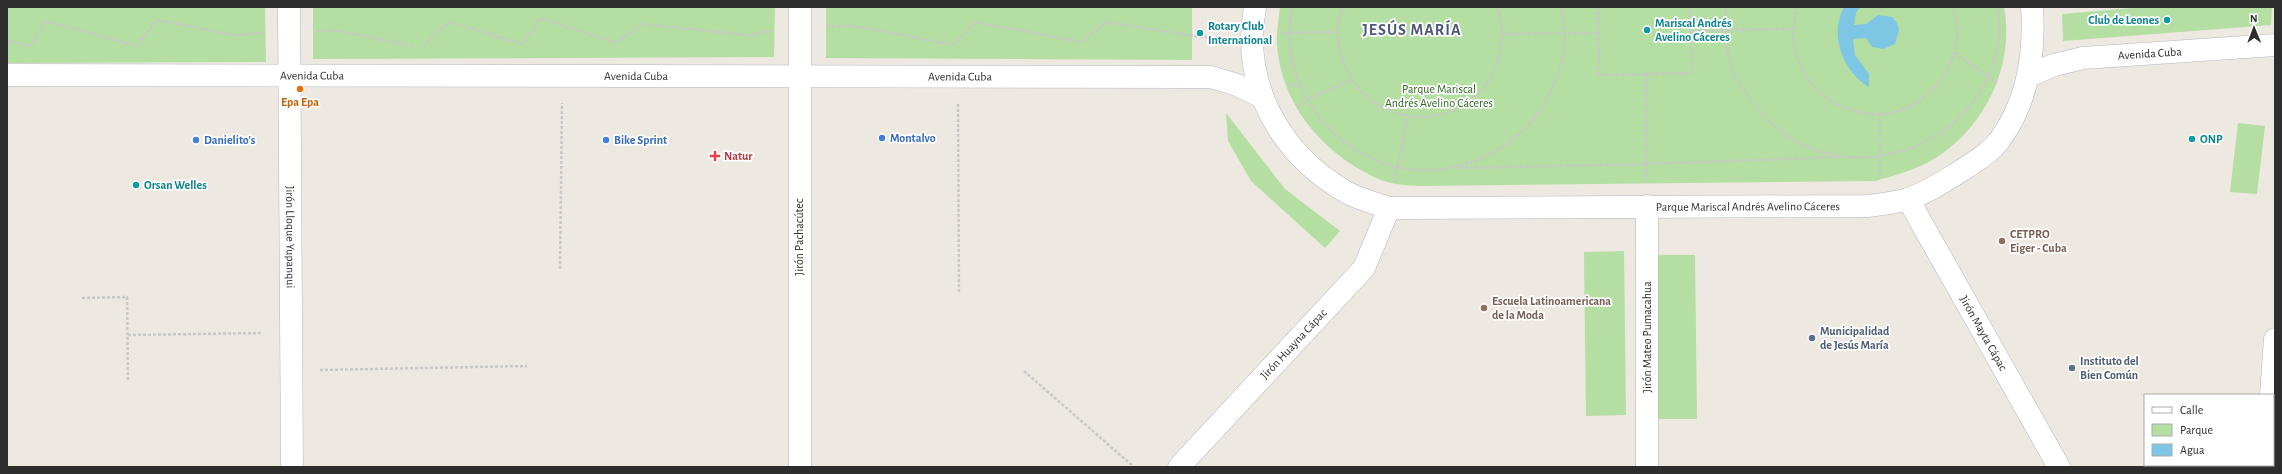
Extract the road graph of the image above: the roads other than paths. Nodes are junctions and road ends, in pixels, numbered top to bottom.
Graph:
1 (289, 7) edge
2 (1255, 7) edge
3 (2032, 7) edge
4 (800, 17) edge
5 (2275, 46) edge
6 (7, 75) edge
7 (290, 76) junction
8 (799, 76) junction
9 (2028, 76) junction
10 (1260, 96) junction
11 (1908, 199) junction
12 (1647, 206) junction
13 (1388, 208) junction
14 (2275, 339) edge
15 (2271, 394) edge
16 (292, 467) edge
17 (800, 467) edge
18 (1179, 467) edge
19 (1647, 467) edge
20 (2059, 467) edge

1 - 7 main road, Jirón Lloque Yupanqui
2 - 10 main road, Parque Mariscal Andrés Avelino Cáceres
3 - 9 main road, Parque Mariscal Andrés Avelino Cáceres
4 - 8 main road, Jirón Pachacútec
5 - 9 main road, Avenida Cuba
6 - 7 main road, Avenida Cuba
7 - 8 main road, Avenida Cuba
7 - 16 main road, Jirón Lloque Yupanqui
8 - 10 main road, Avenida Cuba
8 - 17 main road, Jirón Pachacútec
9 - 11 main road, Parque Mariscal Andrés Avelino Cáceres
10 - 13 main road, Parque Mariscal Andrés Avelino Cáceres
11 - 12 main road, Parque Mariscal Andrés Avelino Cáceres
11 - 20 main road, Jirón Mayta Cápac
12 - 13 main road, Parque Mariscal Andrés Avelino Cáceres
12 - 19 main road, Jirón Mateo Pumacahua
13 - 18 main road, Jirón Huayna Cápac
14 - 15 main road

